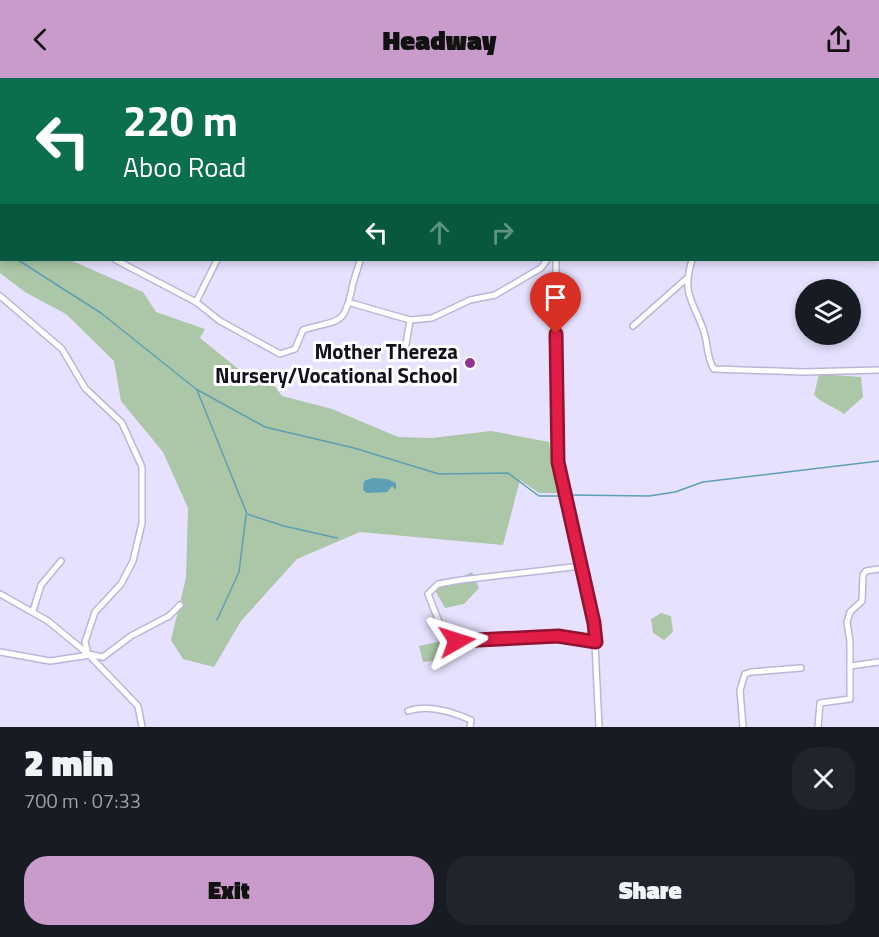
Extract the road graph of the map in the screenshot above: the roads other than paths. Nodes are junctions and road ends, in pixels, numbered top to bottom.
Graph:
1 (118, 261) edge
2 (216, 261) edge
3 (360, 261) edge
4 (547, 261) edge
5 (556, 261) edge
6 (692, 261) edge
7 (686, 279) junction
8 (0, 296) edge
9 (196, 302) junction
10 (351, 303) junction
11 (410, 320) junction
12 (633, 326) dead end
13 (406, 344) dead end
14 (879, 370) edge
15 (61, 561) dead end
16 (581, 566) junction
17 (879, 570) edge
18 (0, 594) edge
19 (180, 604) dead end
20 (33, 611) junction
21 (596, 642) junction
22 (78, 647) junction
23 (0, 652) edge
24 (89, 655) junction
25 (103, 657) junction
26 (72, 659) junction
27 (97, 661) junction
28 (879, 662) edge
29 (850, 666) junction
30 (801, 668) dead end
31 (408, 711) dead end
32 (142, 727) edge
33 (470, 727) edge
34 (599, 727) edge
35 (743, 727) edge
36 (818, 727) edge

1 - 9 street
2 - 9 street
3 - 10 street
4 - 11 street
5 - 16 street
6 - 7 street
7 - 12 street
7 - 14 street
8 - 24 street
9 - 10 street
10 - 11 street
11 - 13 street
15 - 20 street
16 - 21 street
16 - 21 street
17 - 29 street
18 - 20 street
19 - 25 street
20 - 22 street
21 - 34 street
22 - 24 street
22 - 26 street
23 - 26 street
24 - 25 street
24 - 26 street
24 - 27 street
25 - 27 street
27 - 32 street
28 - 29 street
29 - 36 street
30 - 35 street
31 - 33 street

